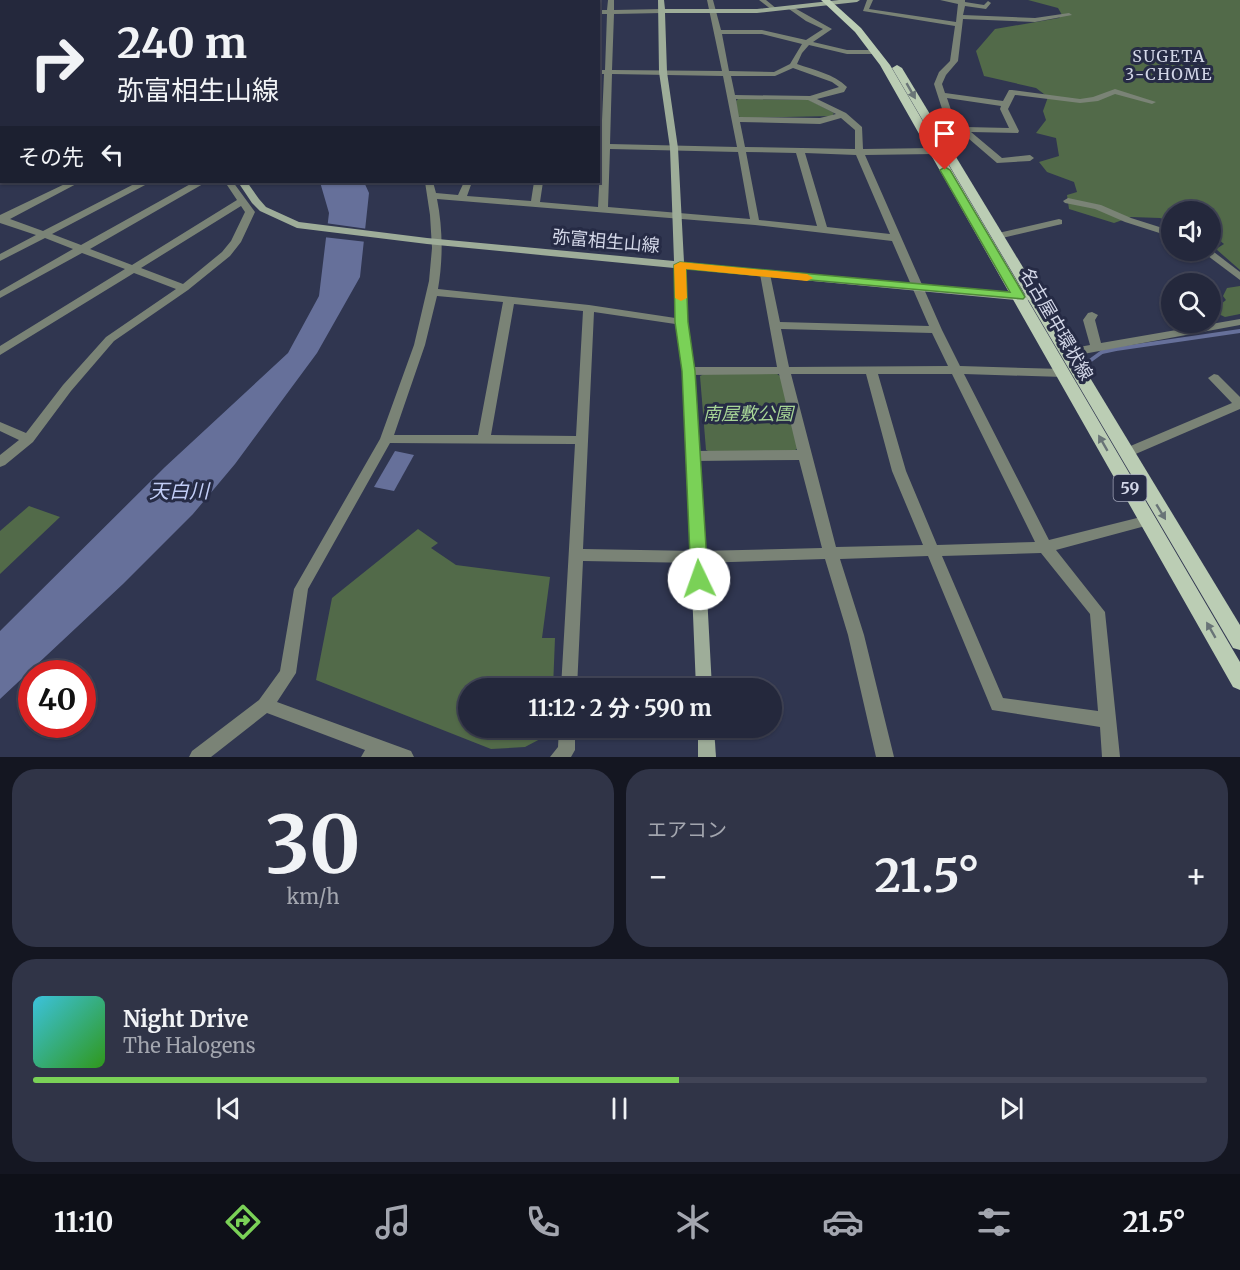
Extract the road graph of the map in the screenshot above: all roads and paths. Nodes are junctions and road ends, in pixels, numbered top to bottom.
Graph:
1 (611, 0) edge
2 (661, 0) edge
3 (710, 0) edge
4 (762, 0) edge
5 (857, 0) edge
6 (870, 0) edge
7 (943, 0) edge
8 (831, 2) edge
9 (962, 2) edge
10 (988, 3) dead end
11 (791, 8) junction
12 (774, 9) junction
13 (662, 11) junction
14 (715, 11) junction
15 (600, 12) edge
16 (610, 12) junction
17 (1069, 15) dead end
18 (959, 21) junction
19 (717, 32) junction
20 (804, 43) junction
21 (876, 52) junction
22 (793, 65) junction
23 (600, 72) edge
24 (609, 72) junction
25 (663, 72) junction
26 (726, 74) junction
27 (941, 95) junction
28 (731, 97) junction
29 (810, 98) junction
30 (1152, 102) dead end
31 (1004, 104) junction
32 (843, 115) junction
33 (949, 117) junction
34 (927, 118) junction
35 (736, 119) junction
36 (964, 129) junction
37 (602, 146) edge
38 (674, 148) junction
39 (742, 149) junction
40 (800, 151) junction
41 (934, 151) junction
42 (859, 152) junction
43 (1030, 158) dead end
44 (73, 183) edge
45 (142, 183) edge
46 (198, 183) edge
47 (230, 183) edge
48 (244, 183) edge
49 (429, 183) edge
50 (468, 183) edge
51 (539, 183) edge
52 (432, 196) junction
53 (461, 198) junction
54 (243, 201) junction
55 (1068, 201) dead end
56 (535, 204) junction
57 (603, 209) junction
58 (678, 218) junction
59 (1, 219) edge
60 (755, 222) junction
61 (1059, 222) dead end
62 (823, 229) junction
63 (1161, 230) edge
64 (44, 234) junction
65 (998, 236) junction
66 (896, 238) junction
67 (433, 241) junction
68 (81, 249) junction
69 (0, 258) edge
70 (1219, 261) edge
71 (680, 265) junction
72 (132, 268) junction
73 (765, 274) junction
74 (1240, 277) edge
75 (916, 287) junction
76 (184, 288) junction
77 (434, 292) junction
78 (0, 295) edge
79 (1027, 298) junction
80 (509, 300) junction
81 (589, 308) junction
82 (1092, 315) dead end
83 (682, 322) junction
84 (1240, 322) edge
85 (777, 325) junction
86 (936, 330) junction
87 (1097, 348) junction
88 (0, 351) edge
89 (1067, 353) junction
90 (956, 370) junction
91 (689, 371) junction
92 (784, 371) junction
93 (871, 371) junction
94 (1063, 373) junction
95 (1214, 378) dead end
96 (0, 426) edge
97 (386, 439) junction
98 (28, 440) junction
99 (483, 440) junction
100 (582, 440) junction
101 (1126, 453) junction
102 (805, 455) junction
103 (694, 456) junction
104 (0, 462) edge
105 (1149, 520) junction
106 (1045, 547) junction
107 (934, 550) junction
108 (575, 555) junction
109 (831, 555) junction
110 (698, 557) junction
111 (1240, 642) edge
112 (569, 678) edge
113 (704, 678) edge
114 (1240, 681) edge
115 (265, 705) junction
116 (1106, 720) junction
117 (567, 738) edge
118 (706, 738) edge
119 (376, 752) edge
120 (198, 757) edge
121 (405, 757) edge
122 (559, 757) edge
123 (707, 757) edge
124 (885, 757) edge
125 (1111, 757) edge

1 - 16 street
2 - 13 street
3 - 14 street
4 - 12 street
5 - 8 street
6 - 18 street
7 - 9 street
8 - 11 street
8 - 21 main road, 名古屋中環状線 / 59
8 -> 34 main road, 名古屋中環状線 / 59
9 - 10 street
9 - 18 street
11 - 12 street
11 - 20 street
12 - 14 street
13 - 14 street
13 - 16 street
13 - 25 street
14 - 19 street
15 - 16 street
16 - 24 street
17 - 18 street
18 - 27 street
19 - 20 street
19 - 26 street
20 - 21 street
20 - 22 street
21 - 41 main road, 名古屋中環状線 / 59
22 - 26 street
22 - 29 street
23 - 24 street
24 - 25 street
24 - 37 street
25 - 26 street
25 - 38 street
26 - 28 street
27 - 31 street
27 - 33 street
28 - 29 street
28 - 35 street
29 - 32 street
30 - 31 street
31 - 36 street
32 - 35 street
32 - 42 street
33 - 34 street
33 - 36 street
34 - 65 main road, 名古屋中環状線 / 59
35 - 39 street
36 - 43 street
37 - 38 street
37 - 57 street
38 - 39 street
38 - 58 street
39 - 40 street
39 - 60 street
40 - 42 street
40 - 62 street
41 - 42 street
41 - 79 main road, 名古屋中環状線 / 59
42 - 66 street
44 - 59 street
45 - 64 street
46 - 68 street
47 - 54 street
48 - 67 street, 弥富相生山線
49 - 52 street
50 - 53 street
51 - 56 street
52 - 53 street
52 - 67 street
53 - 56 street
54 - 72 street
54 - 76 street
55 - 63 street
56 - 57 street
57 - 58 street
58 - 60 street
58 - 71 street
59 - 64 street
60 - 62 street
61 - 65 street
62 - 66 street
64 - 68 street
64 - 69 street
65 - 79 main road, 名古屋中環状線 / 59
66 - 75 street
67 - 71 street, 弥富相生山線
67 - 77 street
68 - 72 street
68 - 78 street
70 - 74 street
71 - 73 street, 弥富相生山線
71 - 83 street
72 - 76 street
72 - 88 street
73 - 75 street, 弥富相生山線
73 - 85 street
75 - 79 street, 弥富相生山線
75 - 86 street
76 - 98 street
77 - 80 street
77 - 97 street
79 - 89 main road, 名古屋中環状線 / 59
79 - 94 main road, 名古屋中環状線 / 59
80 - 81 street
80 - 99 street
81 - 83 street
81 - 100 street
82 - 87 street
83 - 91 street
84 - 87 street
85 - 86 street
85 - 92 street
86 - 90 street
87 - 89 street
89 - 101 main road, 名古屋中環状線 / 59
90 - 93 street
90 - 94 street
90 - 106 street
91 - 92 street
91 - 103 street
92 - 93 street
92 - 102 street
93 - 107 street
105 -> 94 main road, 名古屋中環状線 / 59
95 - 101 street
96 - 98 street
97 - 99 street
97 - 115 street
98 - 104 street
99 - 100 street
100 - 108 street
101 -> 111 main road, 名古屋中環状線 / 59
102 - 103 street
102 - 109 street
103 - 110 street
105 - 106 street
114 -> 105 main road, 名古屋中環状線 / 59
106 - 107 street
106 - 116 street
107 - 109 street
107 - 116 street
108 - 110 street
108 - 112 street
109 - 110 street
109 - 124 street
110 - 113 street
115 - 119 street
115 - 120 street
116 - 125 street
117 - 122 street
118 - 123 street
119 - 121 street

